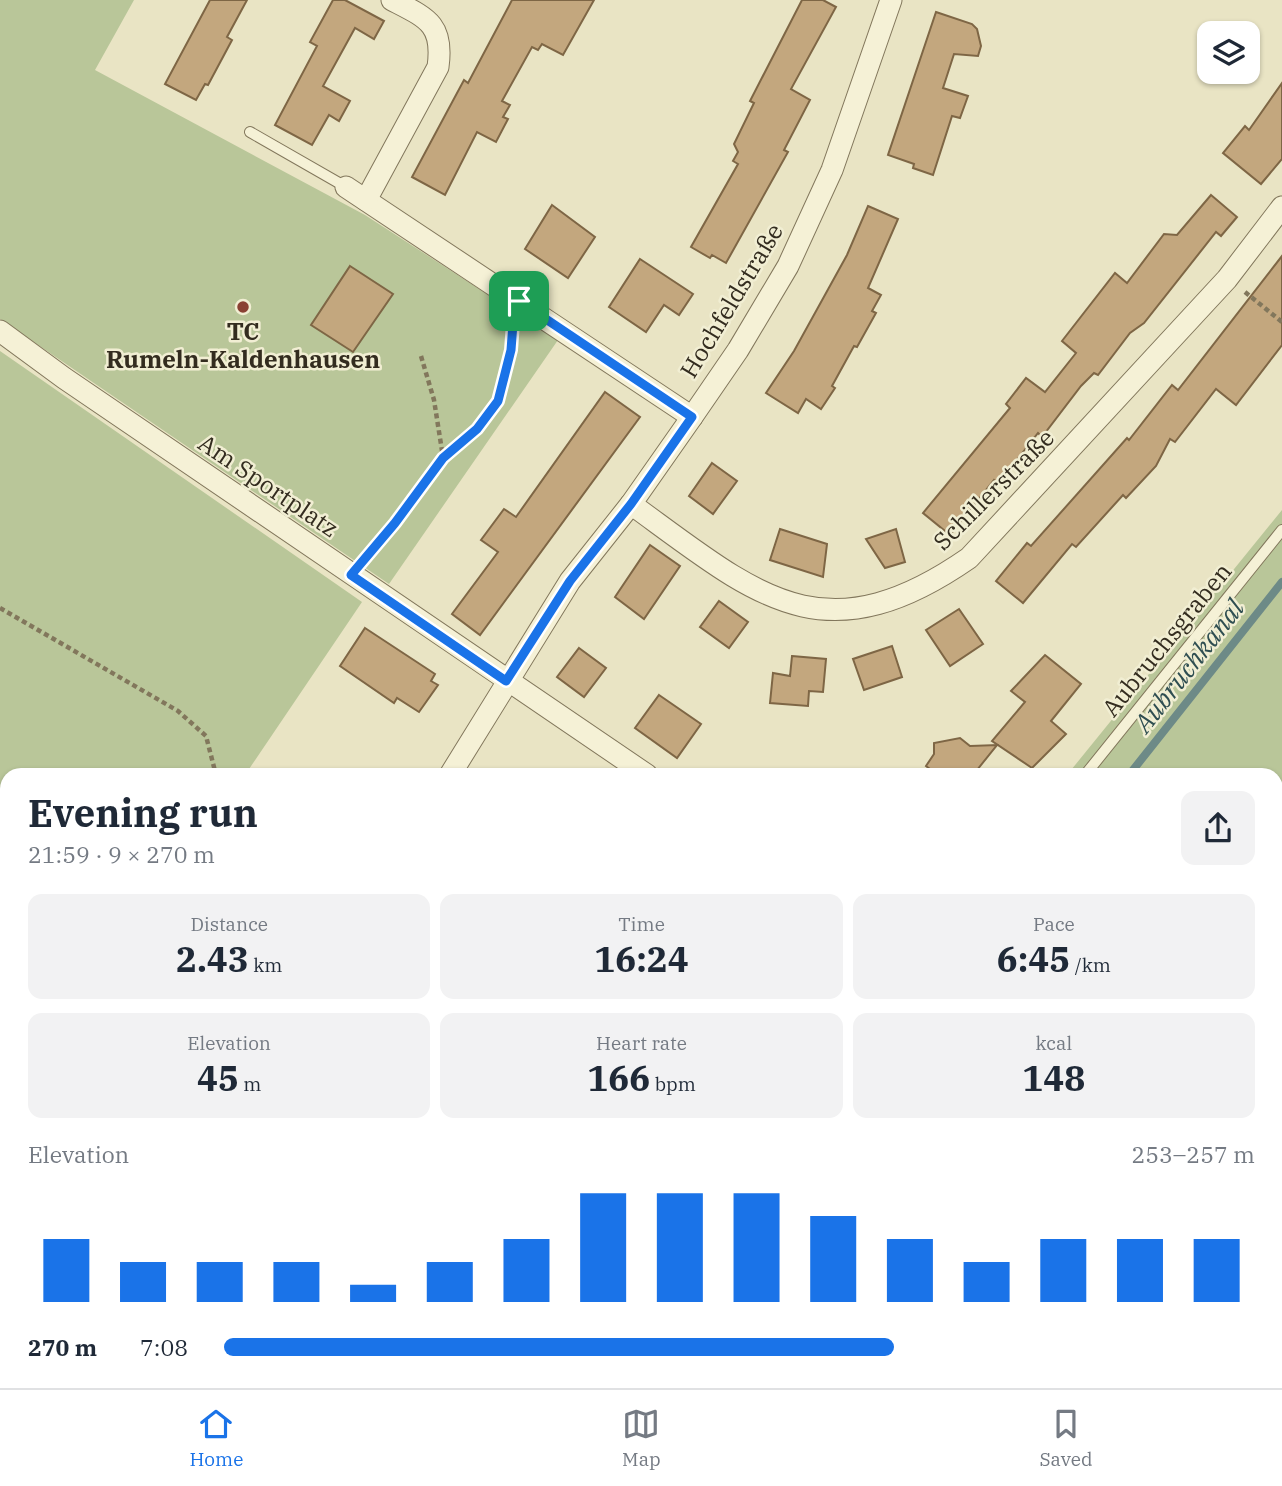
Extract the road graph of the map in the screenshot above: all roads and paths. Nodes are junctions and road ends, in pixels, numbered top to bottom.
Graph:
1 (392, 0) edge
2 (891, 0) edge
3 (250, 132) dead end
4 (346, 187) joint
5 (366, 200) junction
6 (1282, 207) edge
7 (1227, 279) junction
8 (519, 301) junction
9 (1282, 322) edge
10 (0, 331) edge
11 (421, 356) dead end
12 (692, 417) junction
13 (443, 458) junction
14 (631, 504) junction
15 (1282, 530) edge
16 (351, 575) junction
17 (0, 608) edge
18 (506, 681) junction
19 (214, 768) edge
20 (454, 768) edge
21 (636, 768) edge
22 (1091, 768) edge

1 - 5 street
2 - 12 street, Hochfeldstraße
3 - 4 lane
4 - 5 street
5 - 8 street
6 - 7 street, Schillerstraße
7 - 9 path
7 - 14 street, Schillerstraße
8 - 12 street
8 - 13 path
10 - 16 street, Am Sportplatz
11 - 13 path
12 - 14 street, Hochfeldstraße
13 - 16 path
14 - 18 street, Hochfeldstraße
15 - 22 lane, Aubruchsgraben
16 - 18 street, Am Sportplatz
17 - 19 path
18 - 20 street, Hochfeldstraße
18 - 21 street, Am Sportplatz

